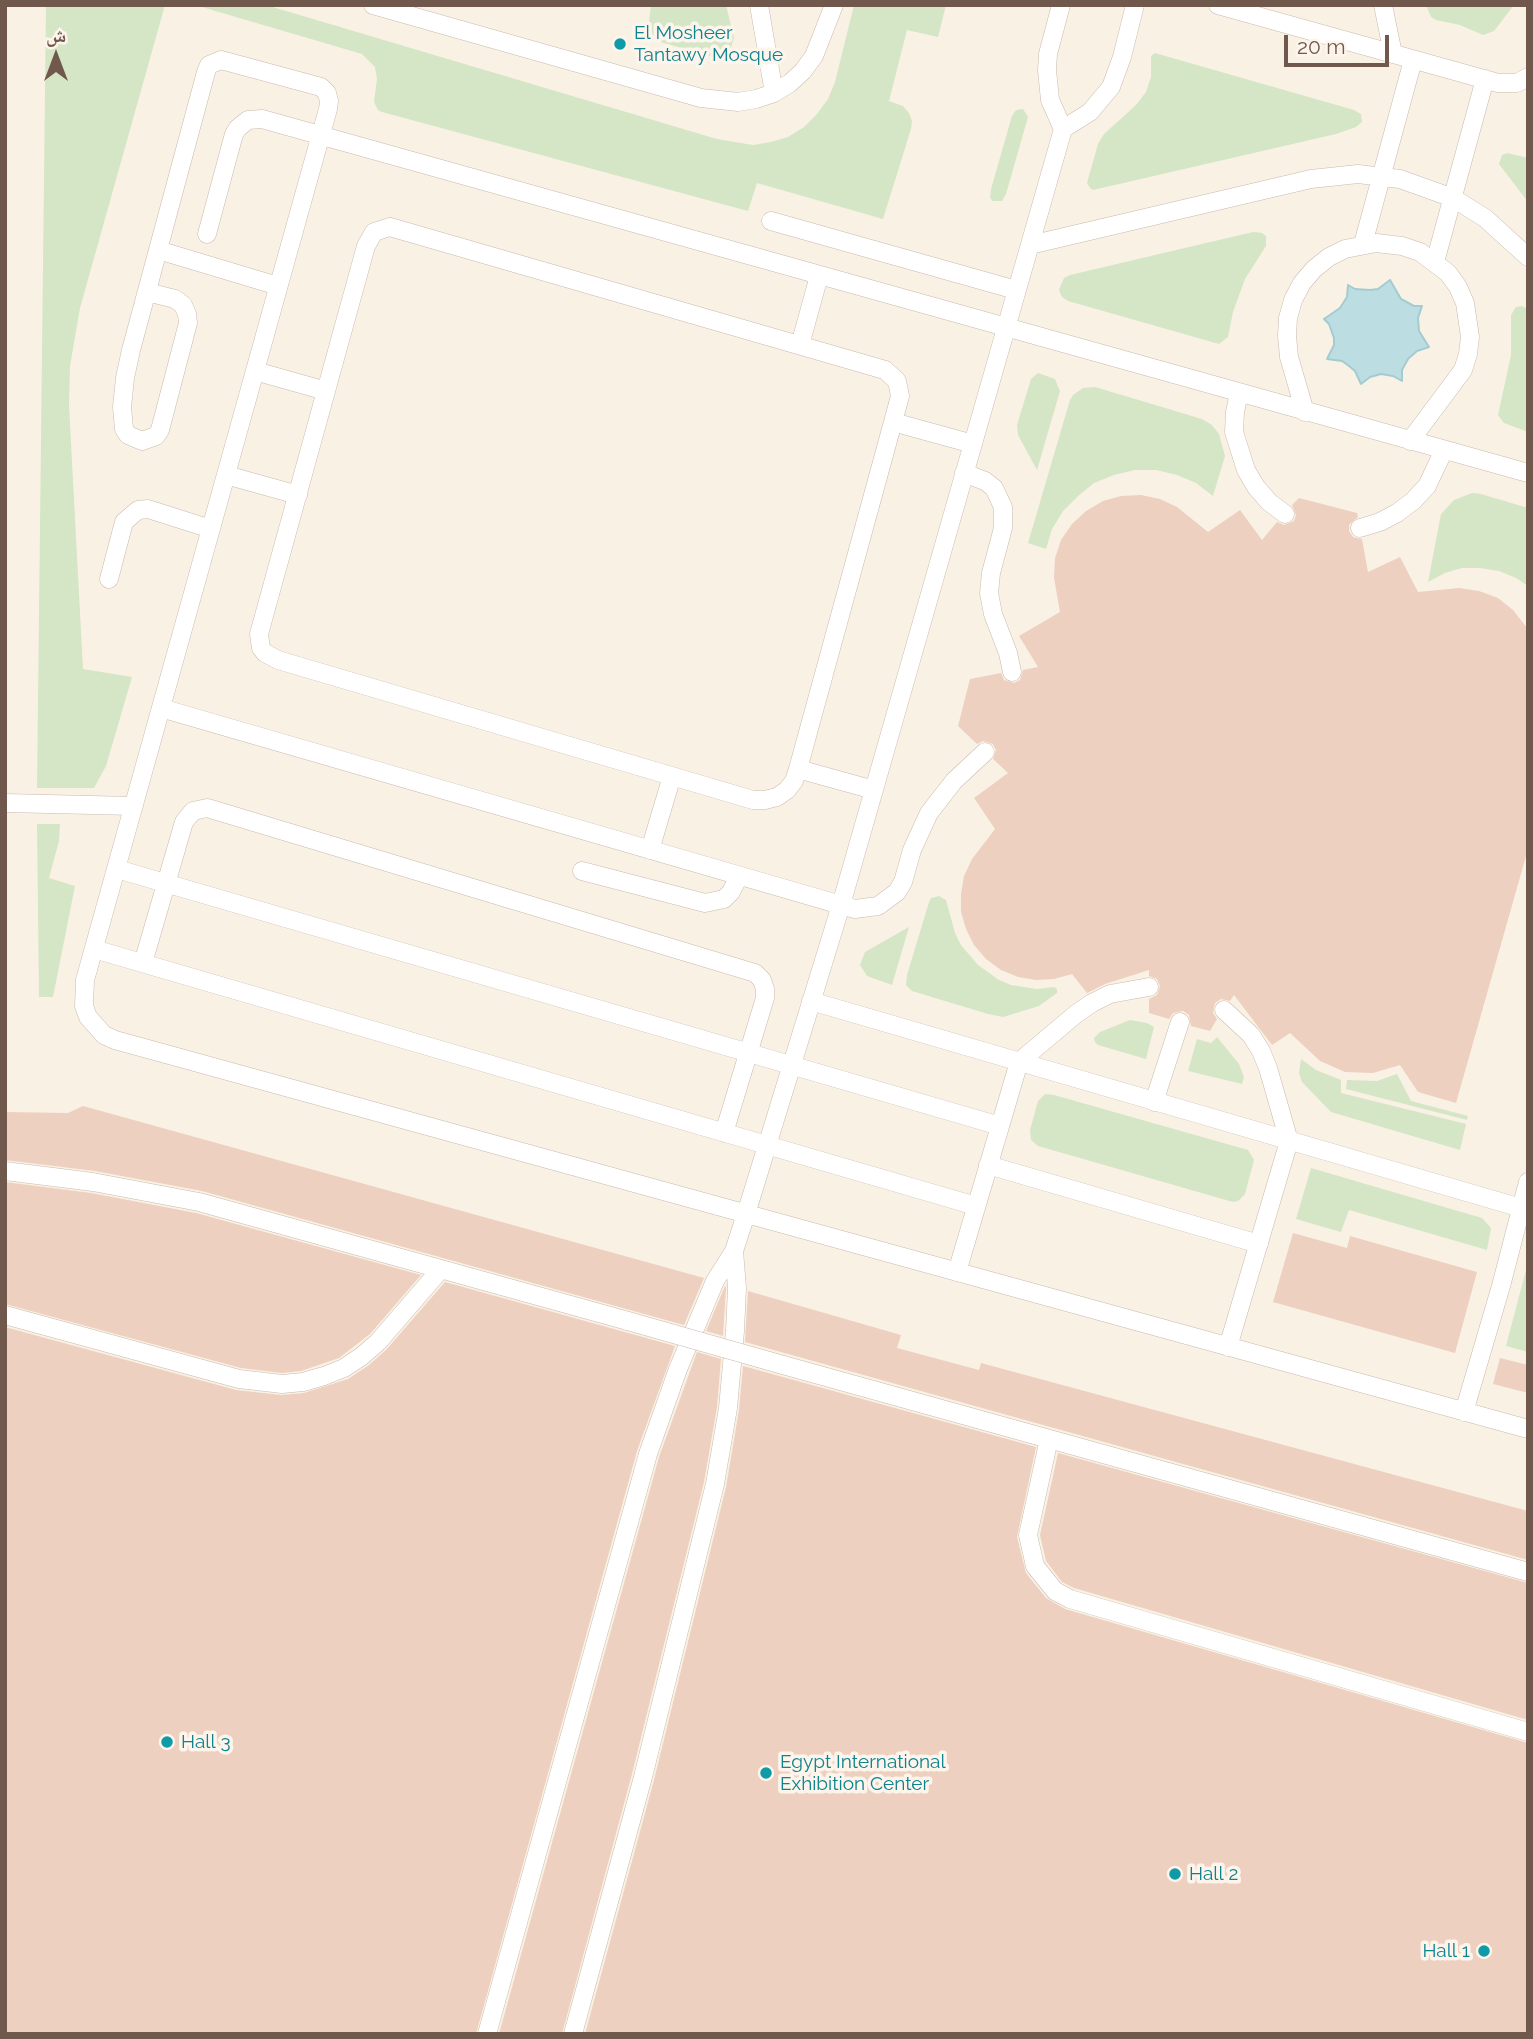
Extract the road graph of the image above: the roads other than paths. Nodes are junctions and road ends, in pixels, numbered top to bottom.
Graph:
1 (373, 5) edge
2 (759, 5) edge
3 (834, 5) edge
4 (1060, 5) edge
5 (1135, 5) edge
6 (1218, 5) edge
7 (1383, 5) edge
8 (423, 12) edge
9 (1393, 54) junction
10 (1413, 60) junction
11 (1528, 77) edge
12 (1485, 79) junction
13 (774, 93) junction
14 (1063, 129) junction
15 (320, 136) junction
16 (1382, 176) junction
17 (1452, 198) junction
18 (771, 221) dead end
19 (207, 234) dead end
20 (1363, 244) junction
21 (1030, 245) junction
22 (158, 250) junction
23 (1528, 257) edge
24 (1435, 262) junction
25 (818, 276) junction
26 (278, 286) junction
27 (1016, 290) junction
28 (147, 292) junction
29 (1006, 328) junction
30 (800, 345) junction
31 (254, 371) junction
32 (326, 391) junction
33 (1239, 393) junction
34 (1306, 412) junction
35 (893, 422) junction
36 (1410, 441) junction
37 (973, 444) junction
38 (1444, 450) junction
39 (964, 473) junction
40 (1528, 474) edge
41 (226, 475) junction
42 (298, 495) junction
43 (1285, 514) dead end
44 (1360, 528) dead end
45 (211, 529) junction
46 (109, 579) dead end
47 (1012, 671) dead end
48 (161, 708) junction
49 (985, 752) dead end
50 (798, 769) junction
51 (672, 776) junction
52 (874, 790) junction
53 (5, 803) edge
54 (134, 806) junction
55 (650, 850) junction
56 (117, 869) junction
57 (582, 871) dead end
58 (739, 876) junction
59 (166, 883) junction
60 (841, 905) junction
61 (94, 949) junction
62 (143, 963) junction
63 (1149, 987) dead end
64 (811, 1001) junction
65 (1224, 1010) dead end
66 (1180, 1022) dead end
67 (748, 1053) junction
68 (1019, 1062) junction
69 (791, 1066) junction
70 (1154, 1102) junction
71 (1000, 1126) junction
72 (724, 1133) junction
73 (1289, 1141) junction
74 (767, 1145) junction
75 (988, 1165) junction
76 (5, 1171) edge
77 (1528, 1182) edge
78 (976, 1206) junction
79 (1524, 1209) edge
80 (746, 1214) junction
81 (1259, 1244) junction
82 (734, 1251) junction
83 (441, 1269) junction
84 (957, 1272) junction
85 (5, 1315) edge
86 (1228, 1347) junction
87 (1464, 1412) junction
88 (1528, 1429) edge
89 (1049, 1438) junction
90 (1528, 1572) edge
91 (1528, 1732) edge
92 (487, 2034) edge
93 (573, 2034) edge

1 - 8 lane
2 - 13 lane
3 - 13 lane
4 - 14 lane
5 - 14 lane
6 - 9 lane
7 - 9 lane
8 - 13 lane
9 - 10 lane
10 - 12 lane
10 - 16 lane
11 - 12 lane
12 - 17 lane
14 - 21 lane
15 - 19 lane
15 - 22 lane
15 - 25 lane
15 - 26 lane
16 - 17 lane
16 - 20 lane
16 - 21 lane
17 - 23 lane
17 - 24 lane
18 - 27 lane
20 - 24 lane
20 - 34 lane
21 - 27 lane
22 - 26 lane
22 - 28 lane
24 - 36 lane
25 - 29 lane
25 - 30 lane
26 - 31 lane
27 - 29 lane
28 - 28 lane
29 - 33 lane
29 - 37 lane
30 - 32 lane
30 - 35 lane
31 - 32 lane
31 - 41 lane
32 - 42 lane
33 - 34 lane
33 - 43 lane
34 - 36 lane
35 - 37 lane
35 - 50 lane
36 - 38 lane
37 - 39 lane
38 - 40 lane
38 - 44 lane
39 - 47 lane
39 - 52 lane
41 - 42 lane
41 - 45 lane
42 - 51 lane
45 - 46 lane
45 - 48 lane
48 - 54 lane
48 - 55 lane
49 - 60 lane
50 - 51 lane
50 - 52 lane
51 - 55 lane
52 - 60 lane
53 - 54 lane
54 - 56 lane
55 - 58 lane
56 - 59 lane
56 - 61 lane
57 - 58 lane
58 - 60 lane
59 - 62 lane
59 - 67 lane
59 - 67 lane
60 - 64 lane
61 - 62 lane
61 - 80 lane
62 - 72 lane
63 - 68 lane
64 - 68 lane
64 - 69 lane
65 - 73 lane
66 - 70 lane
67 - 69 lane
67 - 72 lane
68 - 70 lane
68 - 71 lane
69 - 71 lane
69 - 74 lane
70 - 73 lane
71 - 75 lane
72 - 74 lane
73 - 79 lane
73 - 81 lane
74 - 78 lane
74 - 80 lane
75 - 78 lane
75 - 81 lane
76 - 83 lane
77 - 79 lane
78 - 84 lane
79 - 87 lane
80 - 82 lane
80 - 84 lane
81 - 86 lane
82 - 92 lane
82 - 93 lane
83 - 85 lane
83 - 89 lane, bridge
84 - 86 lane
86 - 87 lane
87 - 88 lane
89 - 90 lane
89 - 91 lane

